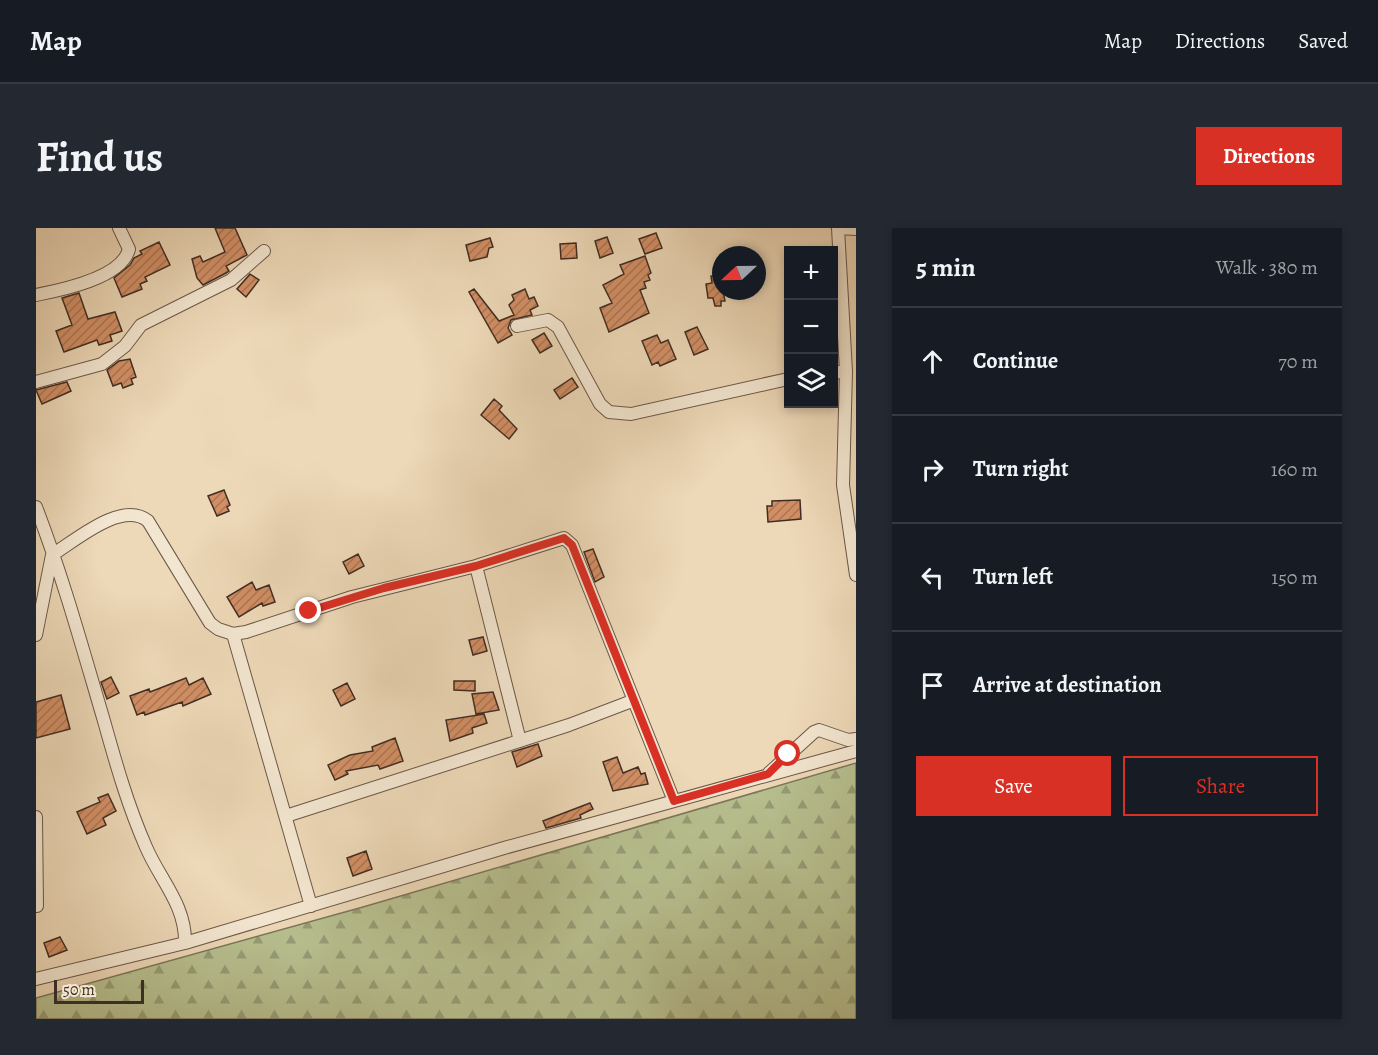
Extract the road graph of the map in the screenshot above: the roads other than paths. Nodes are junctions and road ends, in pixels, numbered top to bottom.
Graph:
1 (119, 228) edge
2 (838, 228) edge
3 (856, 229) edge
4 (264, 251) dead end
5 (36, 295) edge
6 (517, 326) dead end
7 (840, 372) edge
8 (784, 380) edge
9 (36, 382) edge
10 (36, 507) edge
11 (52, 555) junction
12 (476, 566) junction
13 (856, 575) edge
14 (233, 634) junction
15 (36, 635) edge
16 (632, 701) junction
17 (856, 739) edge
18 (520, 741) junction
19 (856, 751) edge
20 (768, 774) junction
21 (674, 801) junction
22 (286, 816) junction
23 (36, 817) edge
24 (36, 904) edge
25 (311, 906) junction
26 (36, 917) edge
27 (185, 943) junction
28 (36, 980) edge

1 - 5 street
2 - 3 street
2 - 7 street
4 - 9 street
6 - 8 street
7 - 13 street
10 - 11 street
11 - 14 street
11 - 15 street
11 - 27 street
12 - 14 street
12 - 16 street
12 - 18 street
14 - 22 street
16 - 18 street
16 - 21 street
17 - 20 street
18 - 22 street
19 - 20 street
20 - 21 street
21 - 25 street
22 - 25 street
23 - 24 street
24 - 26 street
25 - 27 street
27 - 28 street

